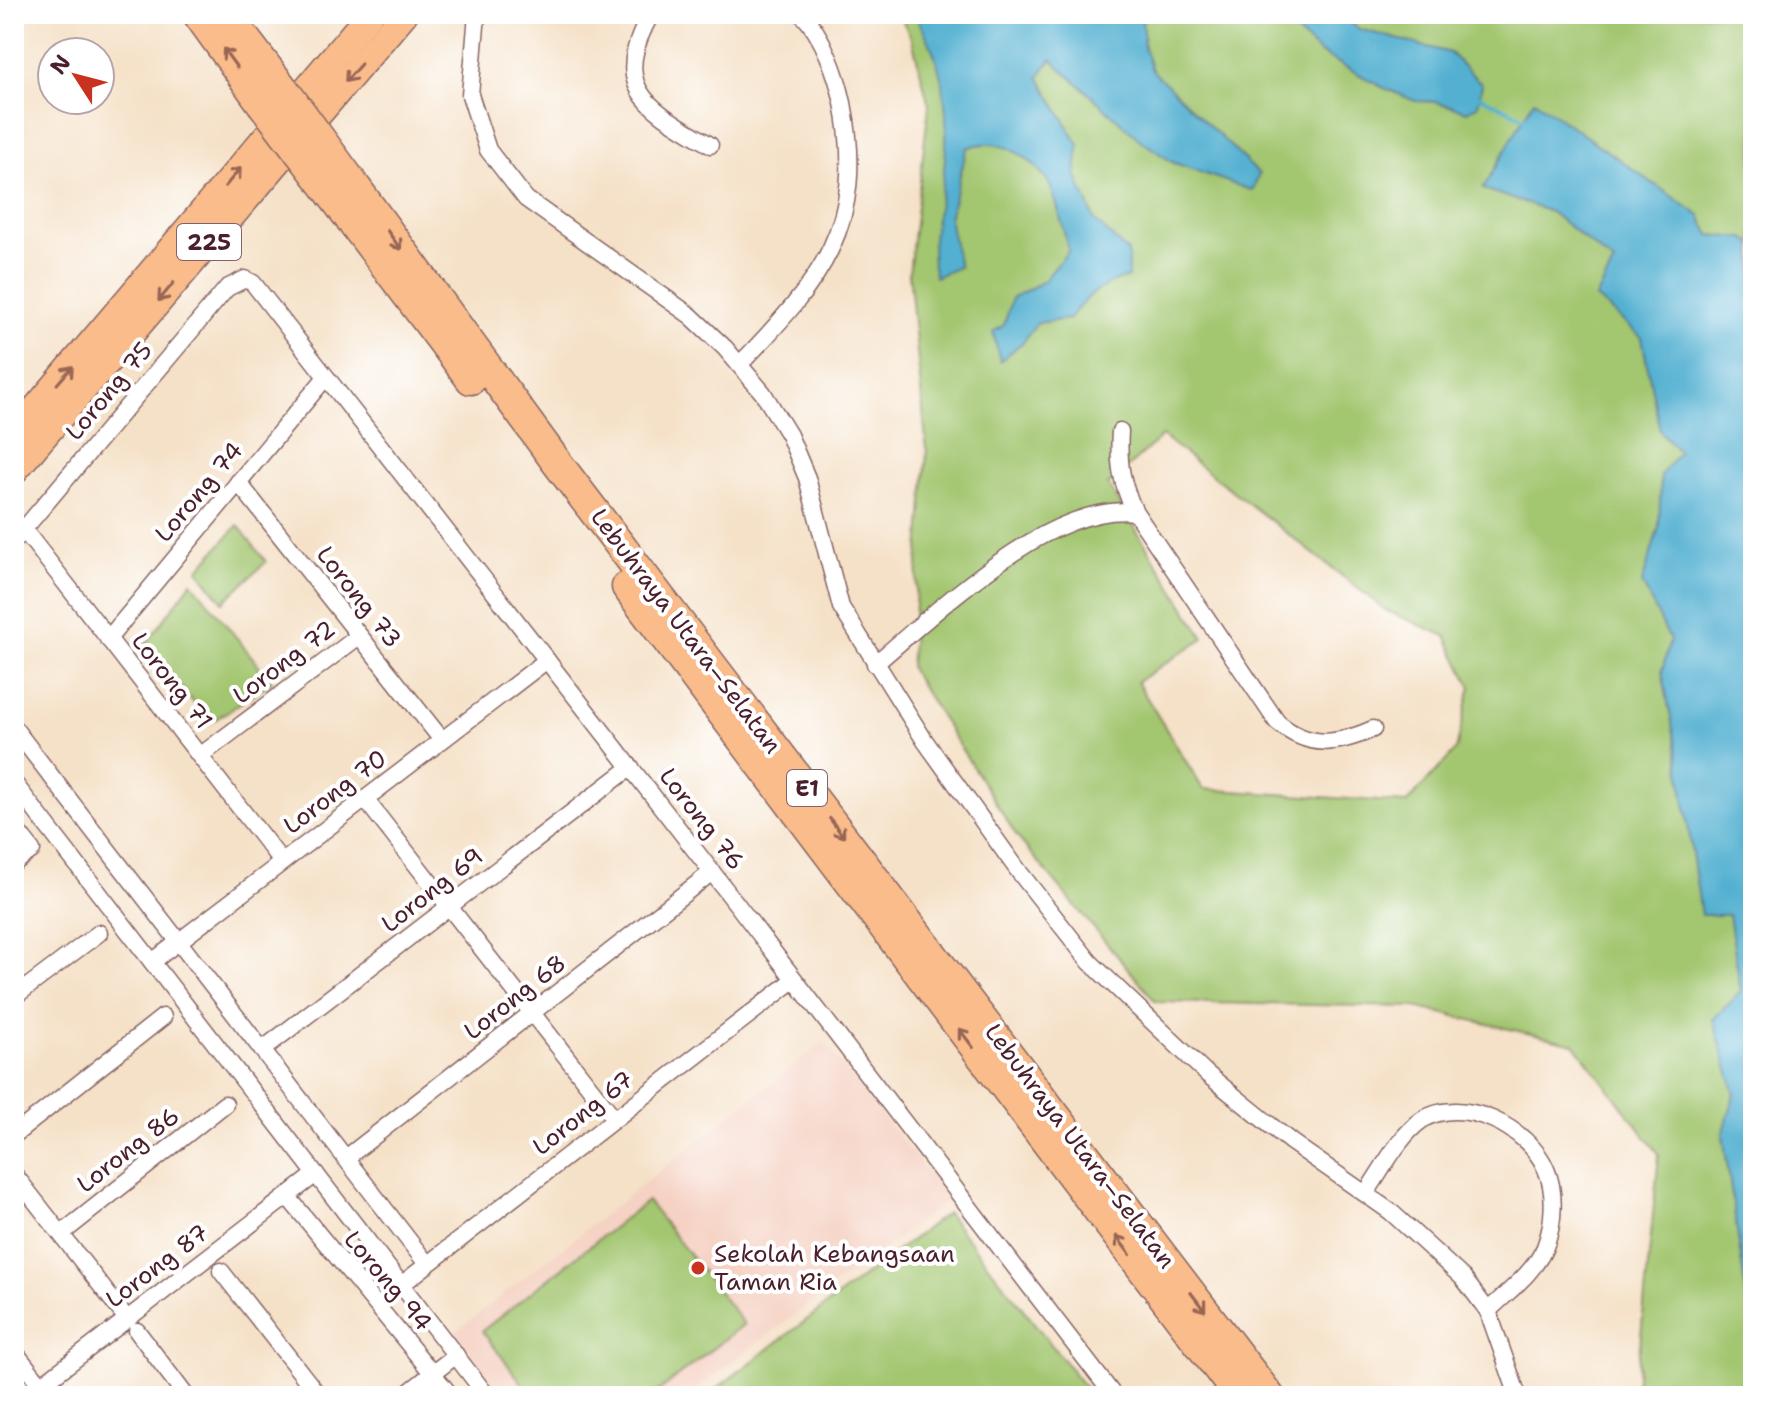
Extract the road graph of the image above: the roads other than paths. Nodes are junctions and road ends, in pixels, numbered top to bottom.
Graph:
1 (198, 14) edge
2 (226, 14) edge
3 (370, 14) edge
4 (404, 14) edge
5 (477, 14) edge
6 (651, 14) edge
7 (802, 14) edge
8 (273, 96) junction
9 (710, 145) dead end
10 (340, 187) junction
11 (245, 279) joint
12 (740, 364) junction
13 (326, 377) junction
14 (1120, 431) dead end
15 (14, 434) edge
16 (14, 471) edge
17 (238, 482) junction
18 (1135, 512) junction
19 (19, 536) edge
20 (359, 636) junction
21 (108, 639) junction
22 (547, 660) junction
23 (875, 664) junction
24 (14, 728) edge
25 (1373, 729) dead end
26 (442, 740) junction
27 (200, 756) junction
28 (631, 767) junction
29 (14, 783) edge
30 (365, 799) junction
31 (14, 827) edge
32 (282, 862) junction
33 (14, 863) edge
34 (712, 872) junction
35 (451, 906) junction
36 (99, 933) dead end
37 (179, 942) junction
38 (152, 962) junction
39 (794, 980) junction
40 (14, 997) edge
41 (535, 1013) junction
42 (163, 1017) dead end
43 (262, 1050) junction
44 (225, 1104) dead end
45 (614, 1118) junction
46 (14, 1135) edge
47 (346, 1158) junction
48 (14, 1174) edge
49 (316, 1174) junction
50 (1366, 1193) junction
51 (288, 1197) junction
52 (61, 1234) junction
53 (427, 1264) junction
54 (221, 1271) dead end
55 (401, 1285) junction
56 (1488, 1311) junction
57 (132, 1325) junction
58 (14, 1351) edge
59 (456, 1355) junction
60 (433, 1373) junction
61 (34, 1391) edge
62 (186, 1396) edge
63 (319, 1396) edge
64 (404, 1396) edge
65 (451, 1396) edge
66 (487, 1396) edge
67 (1114, 1396) edge
68 (1239, 1396) edge
69 (1269, 1396) edge
70 (1518, 1396) edge

8 -> 1 highway, Lebuhraya Utara–Selatan / E1
2 - 8 highway, Lebuhraya Utara–Selatan / E1
15 -> 3 highway, 225
4 -> 16 highway, 225
5 - 12 street
6 - 9 street
7 - 12 street
8 - 10 highway, Lebuhraya Utara–Selatan / E1, bridge
68 -> 10 highway, Lebuhraya Utara–Selatan / E1
10 -> 69 highway, Lebuhraya Utara–Selatan / E1
11 - 13 street, Lorong 76
11 - 19 street, Lorong 75
12 - 23 street
13 - 17 street, Lorong 74
13 - 22 street, Lorong 76
14 - 18 street
17 - 20 street, Lorong 73
17 - 21 street, Lorong 74
18 - 23 street
18 - 25 street
19 - 21 street, Lorong 71
20 - 26 street, Lorong 73
20 - 27 street, Lorong 72
21 - 27 street, Lorong 71
22 - 26 street, Lorong 70
22 - 28 street, Lorong 76
23 - 50 street
24 - 37 street
26 - 30 street, Lorong 70
27 - 32 street, Lorong 71
28 - 34 street, Lorong 76
28 - 35 street, Lorong 69
29 - 38 street
30 - 32 street, Lorong 70
30 - 35 street
31 - 33 street
32 - 37 street, Lorong 70
34 - 39 street, Lorong 76
34 - 41 street, Lorong 68
35 - 41 street
35 - 43 street, Lorong 69
36 - 40 street
37 - 38 street, Lorong 70
37 - 43 street
38 - 49 street
39 - 45 street, Lorong 67
39 - 67 street, Lorong 76
41 - 45 street
41 - 47 street, Lorong 68
42 - 46 street
43 - 47 street
44 - 52 street, Lorong 86
45 - 53 street, Lorong 67
47 - 53 street
48 - 52 street
49 - 51 street, Lorong 87
49 - 55 street
50 - 56 street
50 - 56 street
51 - 57 street, Lorong 87
51 - 60 street, Lorong 94
52 - 57 street
53 - 55 street, Lorong 67
54 - 63 street
55 - 59 street
56 - 70 street
57 - 61 street, Lorong 87
57 - 62 street
58 - 61 street
59 - 60 street
59 - 66 street
60 - 64 street
60 - 65 street, Lorong 94

